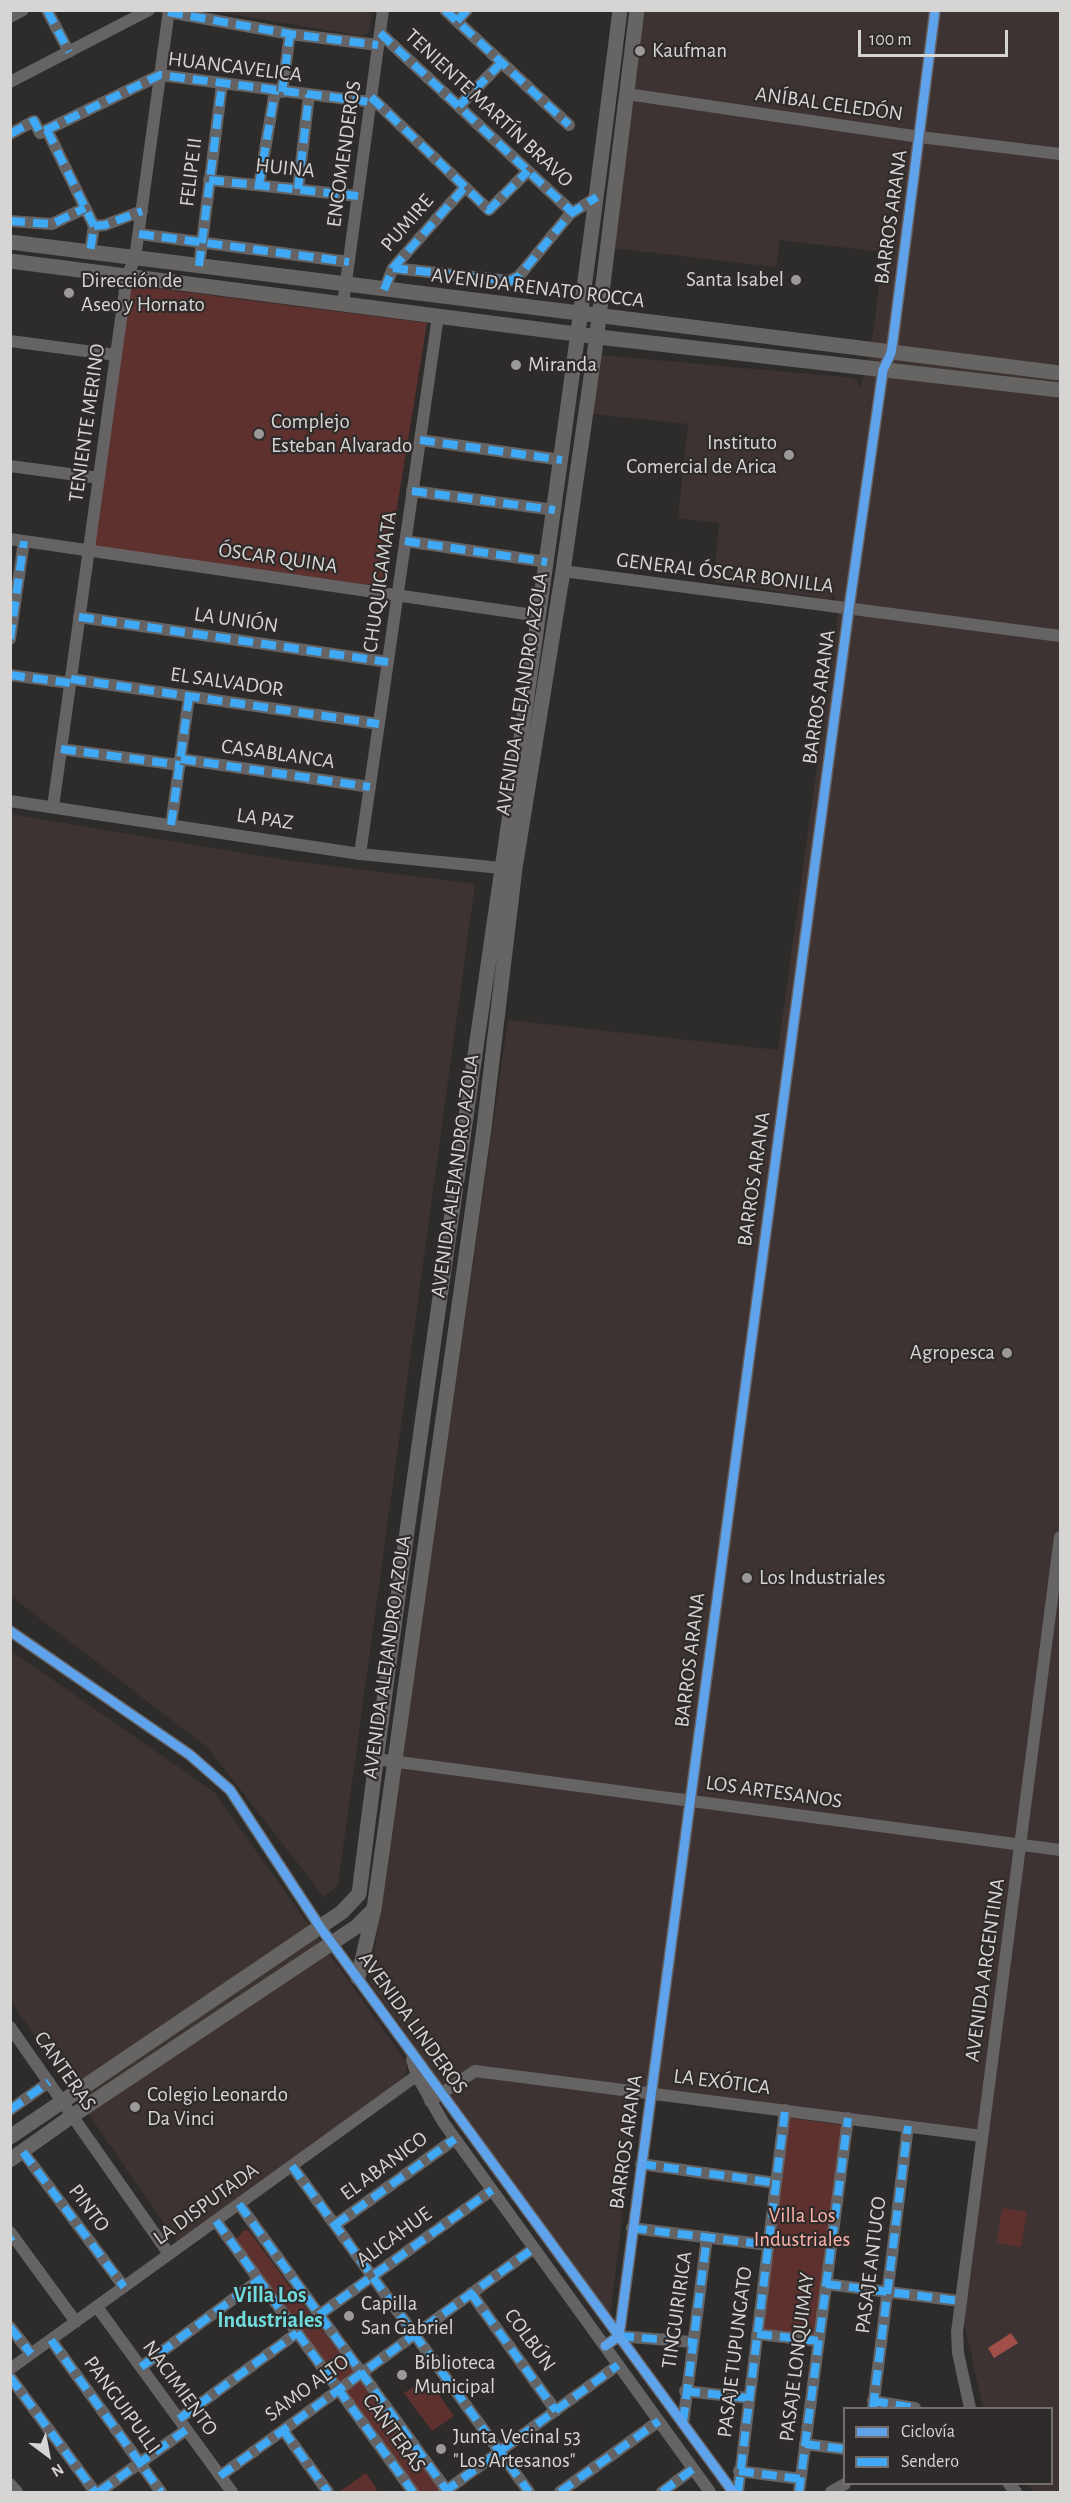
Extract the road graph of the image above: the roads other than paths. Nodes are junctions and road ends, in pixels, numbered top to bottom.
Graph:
1 (23, 10) edge
2 (47, 10) edge
3 (149, 10) edge
4 (383, 10) edge
5 (445, 10) edge
6 (467, 10) edge
7 (620, 10) edge
8 (638, 10) edge
9 (935, 10) edge
10 (169, 11) edge
11 (10, 17) edge
12 (457, 21) junction
13 (290, 34) junction
14 (379, 39) junction
15 (69, 52) junction
16 (502, 62) junction
17 (160, 75) junction
18 (10, 82) edge
19 (222, 84) junction
20 (278, 91) junction
21 (627, 94) junction
22 (309, 95) junction
23 (371, 99) junction
24 (459, 105) junction
25 (569, 125) dead end
26 (46, 130) junction
27 (10, 134) edge
28 (920, 137) junction
29 (1060, 154) edge
30 (528, 171) junction
31 (209, 180) junction
32 (259, 185) junction
33 (465, 187) junction
34 (298, 189) junction
35 (358, 196) junction
36 (597, 197) junction
37 (85, 208) junction
38 (142, 211) junction
39 (572, 212) junction
40 (10, 221) edge
41 (94, 226) junction
42 (139, 234) junction
43 (10, 242) edge
44 (202, 242) junction
45 (90, 252) junction
46 (135, 258) junction
47 (10, 261) edge
48 (349, 262) junction
49 (199, 266) junction
50 (393, 268) junction
51 (127, 276) junction
52 (346, 285) junction
53 (384, 290) junction
54 (343, 304) junction
55 (583, 315) junction
56 (438, 316) junction
57 (599, 317) junction
58 (580, 335) junction
59 (596, 337) junction
60 (10, 341) edge
61 (891, 353) junction
62 (116, 356) junction
63 (883, 370) junction
64 (1060, 373) edge
65 (1060, 390) edge
66 (420, 440) junction
67 (562, 460) junction
68 (10, 466) edge
69 (99, 478) junction
70 (412, 491) junction
71 (555, 510) junction
72 (10, 539) edge
73 (24, 541) junction
74 (405, 542) junction
75 (89, 550) junction
76 (547, 562) junction
77 (563, 571) junction
78 (398, 595) junction
79 (849, 608) junction
80 (540, 616) junction
81 (79, 617) junction
82 (1060, 636) edge
83 (10, 639) edge
84 (388, 662) junction
85 (10, 675) edge
86 (70, 681) junction
87 (189, 697) junction
88 (379, 724) junction
89 (61, 749) junction
90 (180, 762) junction
91 (370, 787) junction
92 (10, 801) edge
93 (53, 807) junction
94 (171, 825) junction
95 (360, 854) junction
96 (509, 869) junction
97 (1060, 1537) edge
98 (10, 1631) edge
99 (376, 1759) junction
100 (393, 1762) junction
101 (690, 1801) junction
102 (1022, 1845) junction
103 (1060, 1850) edge
104 (374, 1909) junction
105 (320, 1927) junction
106 (331, 1942) junction
107 (358, 1978) junction
108 (10, 2027) edge
109 (421, 2073) junction
110 (49, 2082) junction
111 (442, 2093) junction
112 (651, 2093) junction
113 (61, 2100) junction
114 (430, 2101) junction
115 (10, 2110) edge
116 (785, 2110) junction
117 (72, 2116) junction
118 (848, 2118) junction
119 (908, 2126) junction
120 (982, 2136) junction
121 (10, 2137) edge
122 (455, 2139) junction
123 (17, 2156) edge
124 (641, 2164) junction
125 (292, 2166) junction
126 (776, 2183) junction
127 (492, 2190) junction
128 (239, 2204) junction
129 (216, 2221) junction
130 (335, 2225) junction
131 (632, 2228) junction
132 (11, 2235) edge
133 (707, 2237) junction
134 (768, 2245) junction
135 (534, 2248) junction
136 (169, 2254) junction
137 (372, 2277) junction
138 (259, 2280) junction
139 (826, 2284) junction
140 (124, 2287) junction
141 (887, 2292) junction
142 (471, 2293) junction
143 (960, 2301) junction
144 (97, 2307) junction
145 (319, 2315) junction
146 (76, 2322) junction
147 (10, 2327) edge
148 (297, 2333) junction
149 (414, 2334) junction
150 (757, 2334) junction
151 (619, 2336) junction
152 (51, 2340) junction
153 (692, 2342) junction
154 (819, 2342) junction
155 (605, 2346) junction
156 (31, 2354) junction
157 (618, 2365) junction
158 (141, 2367) junction
159 (10, 2369) edge
160 (361, 2373) junction
161 (10, 2377) edge
162 (338, 2390) junction
163 (685, 2391) junction
164 (748, 2398) junction
165 (873, 2405) edge
166 (894, 2407) edge
167 (969, 2407) edge
168 (556, 2410) junction
169 (179, 2419) junction
170 (659, 2421) junction
171 (683, 2424) junction
172 (186, 2430) junction
173 (283, 2430) junction
174 (805, 2444) junction
175 (843, 2448) edge
176 (500, 2452) junction
177 (140, 2463) junction
178 (693, 2469) junction
179 (739, 2471) junction
180 (220, 2476) junction
181 (801, 2479) junction
182 (10, 2484) edge
183 (446, 2492) edge
184 (17, 2493) edge
185 (97, 2493) edge
186 (161, 2493) edge
187 (232, 2493) edge
188 (328, 2493) edge
189 (413, 2493) edge
190 (529, 2493) edge
191 (560, 2493) edge
192 (662, 2493) edge
193 (710, 2493) edge
194 (733, 2493) edge
195 (738, 2493) edge
196 (799, 2493) edge

1 - 11 street
2 - 15 street
3 - 15 street
4 - 14 street, ENCOMENDEROS
5 - 12 street
6 - 12 street
7 - 36 main road, AVENIDA ALEJANDRO AZOLA
8 - 21 main road, AVENIDA ALEJANDRO AZOLA
9 - 28 street, BARROS ARANA
10 - 13 street, TENIENTE MARTÍN BRAVO
10 - 17 street, TENIENTE MERINO
12 - 16 street
13 - 14 street, TENIENTE MARTÍN BRAVO
13 - 20 street
14 - 23 street, ENCOMENDEROS
14 - 24 street, TENIENTE MARTÍN BRAVO
15 - 18 street
16 - 24 street
16 - 25 street
17 - 19 street, HUANCAVELICA
17 - 26 street, HUANCAVELICA
17 - 38 street, TENIENTE MERINO
19 - 20 street, HUANCAVELICA
19 - 31 street, FELIPE II
20 - 22 street, HUANCAVELICA
20 - 32 street
21 - 28 street, ANÍBAL CELEDÓN
21 - 57 main road, AVENIDA ALEJANDRO AZOLA
22 - 23 street, HUANCAVELICA
22 - 34 street
23 - 33 street
23 - 35 street, ENCOMENDEROS
24 - 30 street, TENIENTE MARTÍN BRAVO
26 - 27 street
26 - 37 street
28 - 29 street, ANÍBAL CELEDÓN
28 - 61 street, BARROS ARANA
30 - 33 street
30 - 39 street, TENIENTE MARTÍN BRAVO
31 - 32 street, HUINA
31 - 44 street, FELIPE II
32 - 34 street, HUINA
33 - 50 street, PUMIRE
34 - 35 street, HUINA
35 - 48 street, ENCOMENDEROS
36 - 39 street, AVENIDA RENATO ROCCA
36 - 55 main road, AVENIDA ALEJANDRO AZOLA
37 - 40 street
37 - 41 street
38 - 41 street
38 - 42 street, TENIENTE MERINO
39 - 50 street, AVENIDA RENATO ROCCA
41 - 45 street
42 - 44 street
42 - 46 street, TENIENTE MERINO
43 - 45 main road, AVENIDA RENATO ROCCA
44 - 48 street
44 - 49 street, FELIPE II
45 - 46 main road, AVENIDA RENATO ROCCA
46 - 49 main road, AVENIDA RENATO ROCCA
46 - 51 street, TENIENTE MERINO
47 - 51 main road, AVENIDA RENATO ROCCA
48 - 52 street, ENCOMENDEROS
49 - 52 main road, AVENIDA RENATO ROCCA
50 - 53 street, PUMIRE
51 - 54 main road, AVENIDA RENATO ROCCA
51 - 62 street, TENIENTE MERINO
52 - 53 main road, AVENIDA RENATO ROCCA
52 - 54 street, ENCOMENDEROS
53 - 55 main road, AVENIDA RENATO ROCCA
54 - 56 main road, AVENIDA RENATO ROCCA
55 - 57 main road, AVENIDA RENATO ROCCA
55 - 58 main road, AVENIDA ALEJANDRO AZOLA
56 - 58 main road, AVENIDA RENATO ROCCA
56 - 66 street, CHUQUICAMATA
57 - 59 main road, AVENIDA ALEJANDRO AZOLA
57 - 61 main road, AVENIDA RENATO ROCCA
58 - 59 main road, AVENIDA RENATO ROCCA
58 - 67 main road, AVENIDA ALEJANDRO AZOLA
59 - 63 main road, AVENIDA RENATO ROCCA
59 - 77 main road, AVENIDA ALEJANDRO AZOLA
60 - 62 street
61 - 63 street, BARROS ARANA
61 - 64 main road, AVENIDA RENATO ROCCA
62 - 69 street, TENIENTE MERINO
63 - 65 main road, AVENIDA RENATO ROCCA
63 - 79 street, BARROS ARANA
66 - 67 street
66 - 70 street, CHUQUICAMATA
67 - 71 main road, AVENIDA ALEJANDRO AZOLA
68 - 69 street
69 - 75 street, TENIENTE MERINO
70 - 71 street
70 - 74 street, CHUQUICAMATA
71 - 76 main road, AVENIDA ALEJANDRO AZOLA
72 - 73 street, ÓSCAR QUINA
73 - 75 street, ÓSCAR QUINA
73 - 83 street
74 - 76 street
74 - 78 street, CHUQUICAMATA
75 - 78 street, ÓSCAR QUINA
75 - 81 street, TENIENTE MERINO
76 - 80 main road, AVENIDA ALEJANDRO AZOLA
77 - 79 street, GENERAL ÓSCAR BONILLA
77 - 96 main road, AVENIDA ALEJANDRO AZOLA
78 - 80 street, ÓSCAR QUINA
78 - 84 street, CHUQUICAMATA
79 - 82 street, GENERAL ÓSCAR BONILLA
79 - 101 street, BARROS ARANA
80 - 96 main road, AVENIDA ALEJANDRO AZOLA
81 - 84 street, LA UNIÓN
81 - 86 street, TENIENTE MERINO
84 - 88 street, CHUQUICAMATA
85 - 86 street, EL SALVADOR
86 - 87 street, EL SALVADOR
86 - 89 street, TENIENTE MERINO
87 - 88 street, EL SALVADOR
87 - 90 street
88 - 91 street, CHUQUICAMATA
89 - 90 street, CASABLANCA
89 - 93 street, TENIENTE MERINO
90 - 91 street, CASABLANCA
90 - 94 street
91 - 95 street, CHUQUICAMATA
92 - 93 street, LA PAZ
93 - 94 street, LA PAZ
94 - 95 street, LA PAZ
95 - 96 street, LA PAZ
96 - 99 main road, AVENIDA ALEJANDRO AZOLA
96 - 100 main road, AVENIDA ALEJANDRO AZOLA
97 - 102 street, AVENIDA ARGENTINA
98 - 105 street, AVENIDA LINDEROS
99 - 100 street, LOS ARTESANOS
99 - 105 main road, AVENIDA ALEJANDRO AZOLA
100 - 101 street, LOS ARTESANOS
100 - 104 main road, AVENIDA ALEJANDRO AZOLA
101 - 102 street, LOS ARTESANOS
101 - 112 street, BARROS ARANA
102 - 103 street, LOS ARTESANOS
102 - 120 street, AVENIDA ARGENTINA
104 - 106 main road
104 - 107 main road, AVENIDA ALEJANDRO AZOLA
105 - 106 street, AVENIDA LINDEROS
105 - 113 main road, AVENIDA ALEJANDRO AZOLA
106 - 107 street, AVENIDA LINDEROS
106 - 117 main road
107 - 109 street, AVENIDA LINDEROS
108 - 110 street, CANTERAS
109 - 111 street, AVENIDA LINDEROS
109 - 114 street, AVENIDA LINDEROS
109 - 125 street, LA DISPUTADA
110 - 113 street, CANTERAS
110 - 115 street
111 - 112 street, LA EXÓTICA
111 - 114 street, LA EXÓTICA
111 - 151 street, AVENIDA LINDEROS
112 - 116 street, LA EXÓTICA
112 - 124 street, BARROS ARANA
113 - 117 street, CANTERAS
113 - 121 main road, AVENIDA ALEJANDRO AZOLA
114 - 122 street, AVENIDA LINDEROS
116 - 118 street, LA EXÓTICA
116 - 126 street, PASAJE TUPUNGATO
117 - 123 main road
117 - 136 street, CANTERAS
118 - 119 street, LA EXÓTICA
118 - 139 street, PASAJE LONQUIMAY
119 - 120 street, LA EXÓTICA
119 - 141 street, PASAJE ANTUCO
120 - 143 street, AVENIDA ARGENTINA
122 - 127 street, AVENIDA LINDEROS
122 - 130 street, EL ABANICO
123 - 140 street, PINTO
124 - 126 street
124 - 131 street, BARROS ARANA
125 - 128 street, LA DISPUTADA
125 - 130 street
126 - 134 street, PASAJE TUPUNGATO
127 - 135 street, AVENIDA LINDEROS
127 - 137 street, ALICAHUE
128 - 129 street, LA DISPUTADA
128 - 145 street, CANTERAS
129 - 136 street, LA DISPUTADA
129 - 138 street, CANTERAS
130 - 137 street
131 - 133 street
131 - 151 street, BARROS ARANA
132 - 146 street
133 - 134 street
133 - 153 street, TINGUIRIRICA
134 - 150 street, PASAJE TUPUNGATO
135 - 142 street, SAMO ALTO
135 - 155 street, AVENIDA LINDEROS
136 - 140 street, LA DISPUTADA
137 - 145 street, ALICAHUE
137 - 149 street
138 - 148 street, CANTERAS
138 - 158 street
139 - 141 street
139 - 154 street, PASAJE LONQUIMAY
140 - 144 street, LA DISPUTADA
141 - 143 street
141 - 165 street, PASAJE ANTUCO
142 - 149 street, SAMO ALTO
142 - 168 street, COLBÚN
143 - 167 street, AVENIDA ARGENTINA
144 - 146 street, LA DISPUTADA
144 - 158 street, NACIMIENTO
145 - 160 street, CANTERAS
146 - 152 street, LA DISPUTADA
147 - 156 street
148 - 162 street, CANTERAS
148 - 169 street
149 - 160 street, SAMO ALTO
149 - 176 street
150 - 154 street
150 - 164 street, PASAJE TUPUNGATO
151 - 153 street
151 - 155 street
151 - 171 street, AVENIDA LINDEROS
152 - 156 street, LA DISPUTADA
152 - 177 street, PANGUIPULLI
153 - 163 street, TINGUIRIRICA
154 - 174 street, PASAJE LONQUIMAY
155 - 157 street, AVENIDA LINDEROS
156 - 159 street, LA DISPUTADA
157 - 168 street
157 - 170 street, AVENIDA LINDEROS
158 - 169 street, NACIMIENTO
160 - 162 street, SAMO ALTO
160 - 183 street, CANTERAS
161 - 185 street
162 - 173 street, SAMO ALTO
162 - 189 street, CANTERAS
163 - 164 street
163 - 171 street, TINGUIRIRICA
164 - 179 street, PASAJE TUPUNGATO
165 - 166 street
168 - 176 street
169 - 172 street, NACIMIENTO
170 - 178 street, AVENIDA LINDEROS
170 - 191 street
171 - 194 street, AVENIDA LINDEROS
172 - 177 street
172 - 180 street, NACIMIENTO
173 - 180 street, SAMO ALTO
173 - 188 street
174 - 175 street
174 - 181 street, PASAJE LONQUIMAY
176 - 183 street
176 - 190 street
177 - 185 street
177 - 186 street, PANGUIPULLI
178 - 192 street
178 - 193 street, AVENIDA LINDEROS
179 - 181 street
179 - 195 street, PASAJE TUPUNGATO
180 - 187 street, NACIMIENTO
181 - 196 street, PASAJE LONQUIMAY
182 - 184 street

